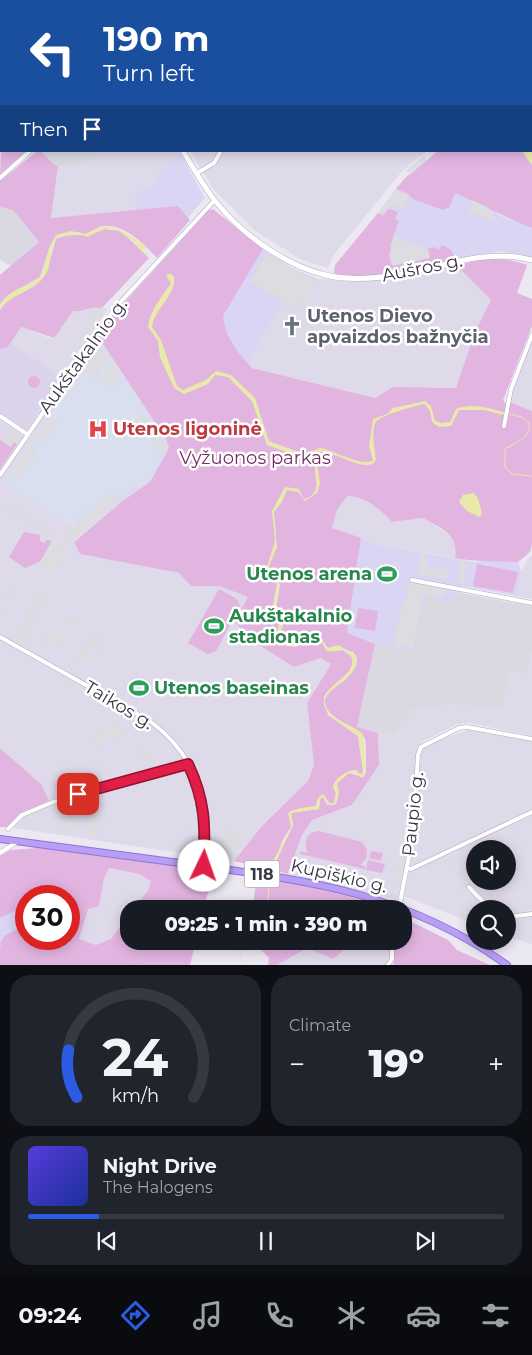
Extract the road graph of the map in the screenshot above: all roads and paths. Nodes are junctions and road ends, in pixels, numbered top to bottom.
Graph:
1 (29, 152) edge
2 (184, 152) edge
3 (220, 152) edge
4 (197, 173) junction
5 (0, 178) edge
6 (214, 200) junction
7 (532, 260) edge
8 (532, 335) edge
9 (0, 416) edge
10 (504, 426) dead end
11 (27, 434) junction
12 (0, 475) edge
13 (412, 580) dead end
14 (532, 602) edge
15 (0, 637) edge
16 (532, 739) edge
17 (188, 764) junction
18 (532, 812) edge
19 (8, 829) dead end
20 (0, 839) edge
21 (18, 841) junction
22 (0, 853) edge
23 (204, 866) junction
24 (407, 868) junction
25 (472, 890) edge
26 (373, 900) edge
27 (400, 900) edge
28 (481, 900) edge
29 (412, 912) edge
30 (532, 914) edge
31 (516, 916) edge
32 (392, 950) edge
33 (388, 965) edge
34 (507, 965) edge

1 - 5 street
2 - 4 street, Aušros g.
3 - 4 street
4 - 6 street, Aušros g.
6 - 7 street, Aušros g.
6 - 11 street, Aukštakalnio g.
8 - 10 street
9 - 11 street
11 - 12 street, Aukštakalnio g.
13 - 14 street
15 - 17 street, Taikos g.
16 - 24 street, Paupio g.
17 - 19 street
17 - 23 street, Taikos g.
18 - 24 street
20 - 21 main road, Kupiškio g. / 118
21 - 22 street
21 - 23 main road, Kupiškio g. / 118
23 - 26 main road, Kupiškio g. / 118
24 - 27 street, Paupio g.
25 - 28 street
29 - 34 main road, Kupiškio g. / 118
30 - 31 street
32 - 33 street

